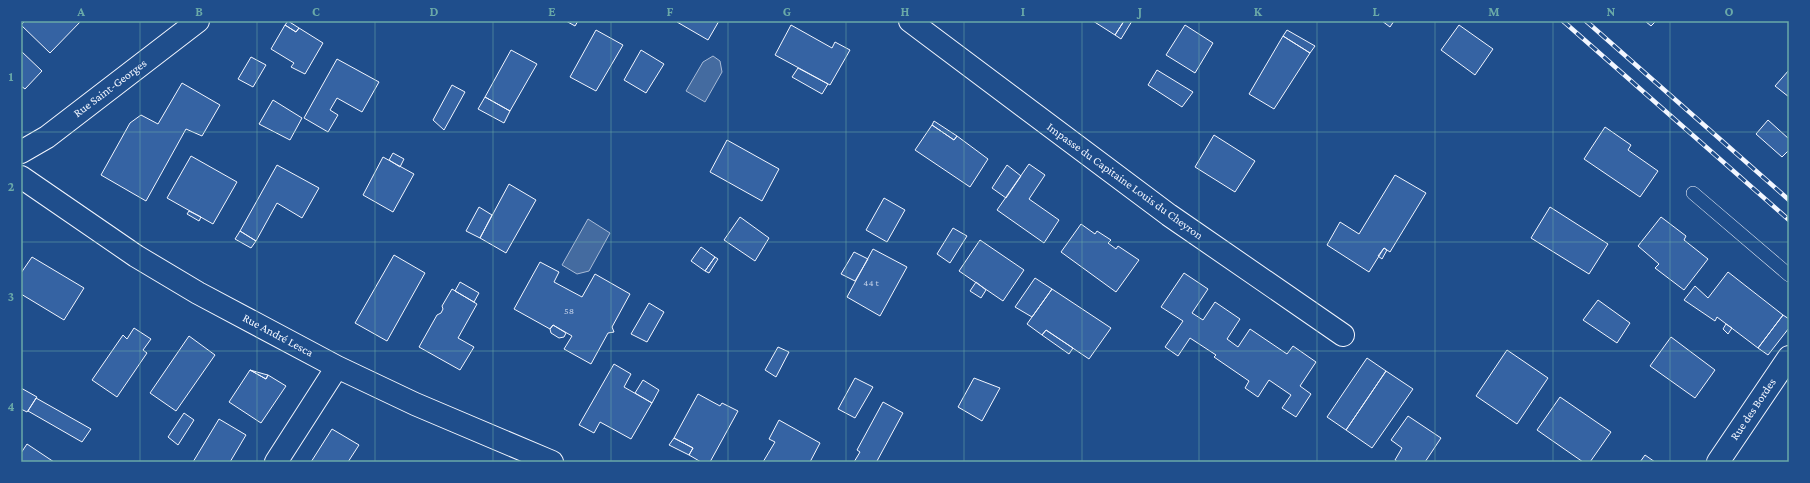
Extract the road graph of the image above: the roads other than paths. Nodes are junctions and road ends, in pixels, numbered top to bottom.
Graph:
1 (198, 21) edge
2 (910, 21) edge
3 (21, 152) edge
4 (21, 177) edge
5 (1693, 193) dead end
6 (1789, 275) edge
7 (1343, 335) dead end
8 (1789, 356) edge
9 (337, 367) junction
10 (276, 462) edge
11 (552, 462) edge
12 (1718, 462) edge

1 - 3 street, Rue Saint-Georges
2 - 7 street, Impasse du Capitaine Louis du Cheyron
4 - 9 street, Rue André Lesca
5 - 6 lane
8 - 12 street, Rue des Bordes
9 - 10 street
9 - 11 street, Rue André Lesca

